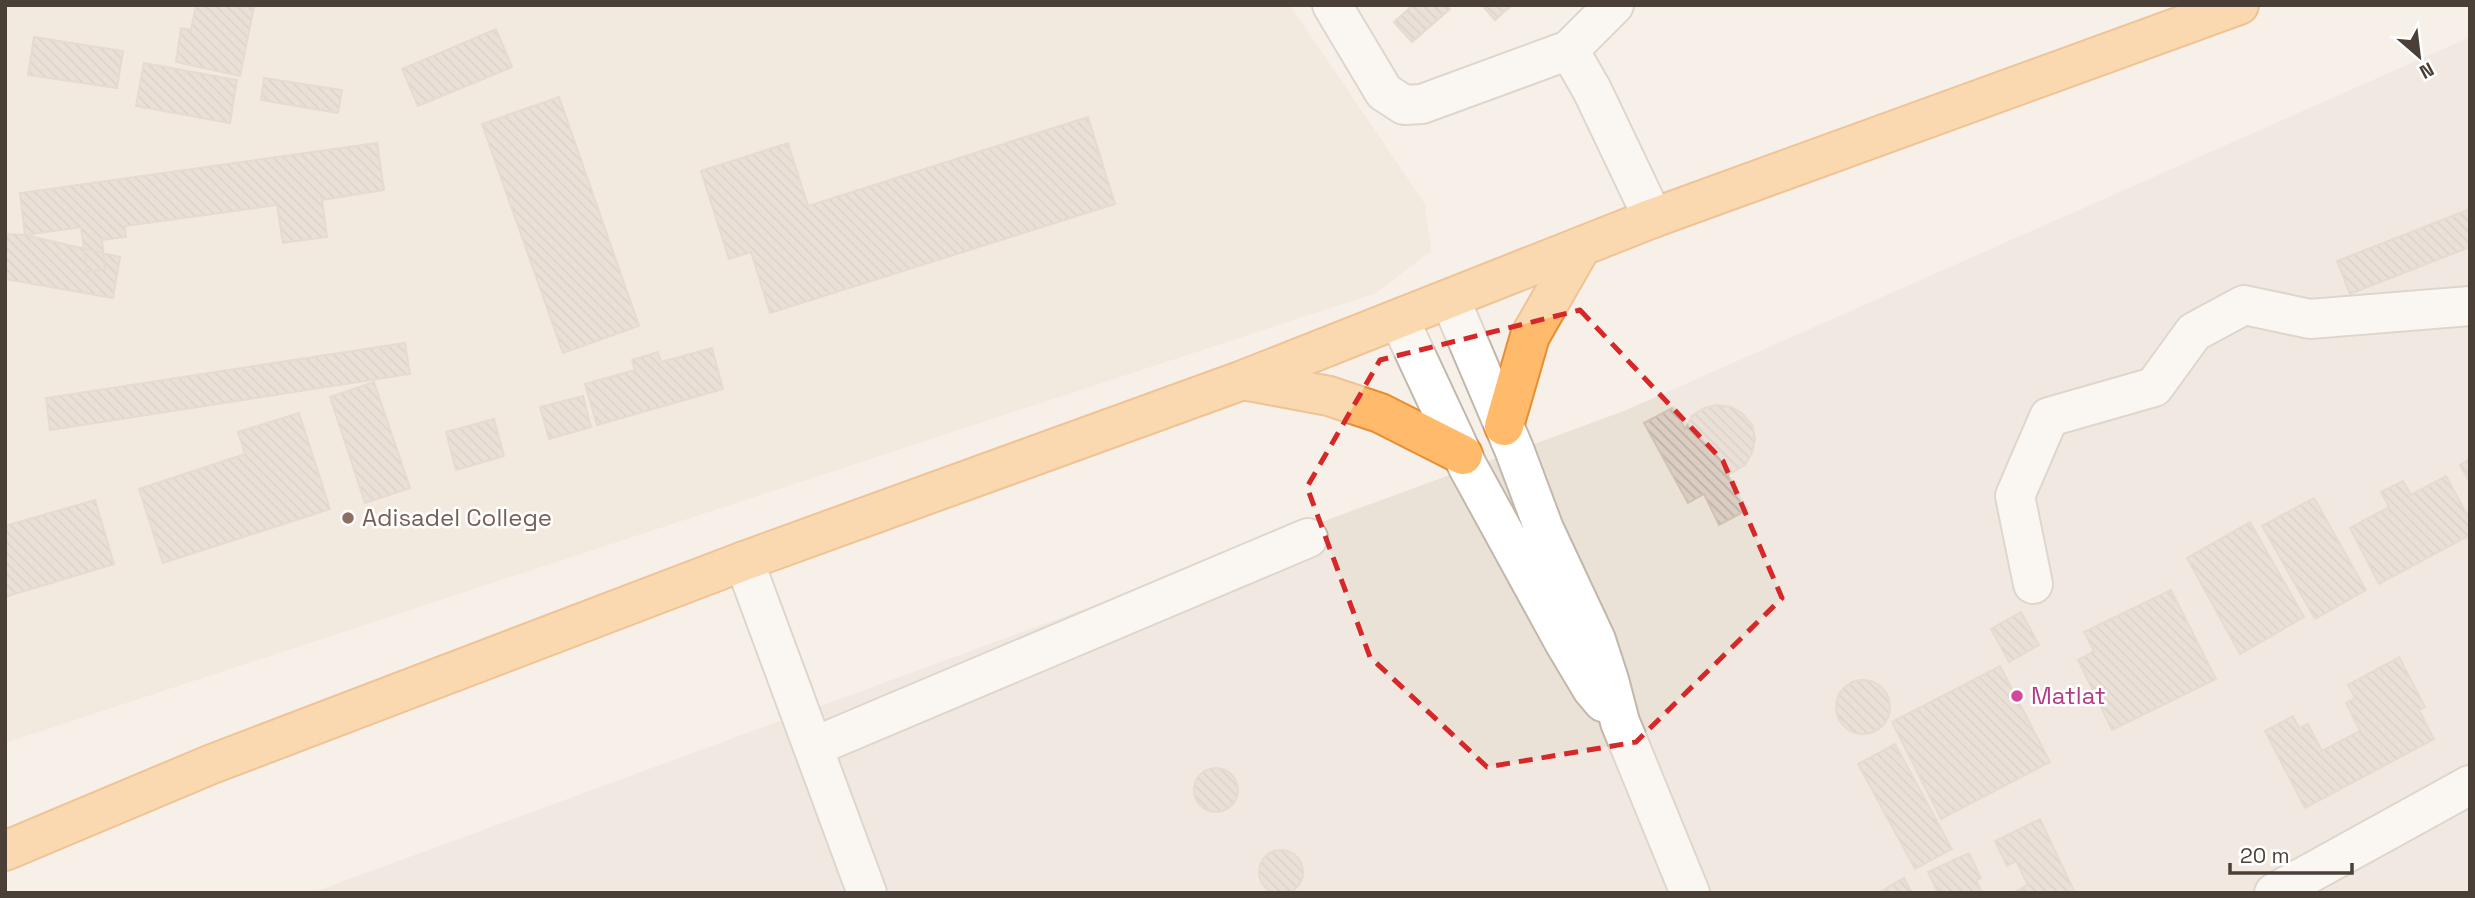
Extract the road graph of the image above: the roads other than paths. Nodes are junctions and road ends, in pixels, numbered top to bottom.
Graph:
1 (1332, 5) edge
2 (1614, 5) edge
3 (2239, 5) edge
4 (1569, 50) junction
5 (1653, 218) junction
6 (1581, 247) junction
7 (1450, 299) junction
8 (2470, 306) edge
9 (1399, 319) junction
10 (1242, 380) junction
11 (1504, 426) junction
12 (1463, 455) junction
13 (1308, 538) dead end
14 (744, 561) junction
15 (2034, 584) dead end
16 (1620, 722) junction
17 (813, 747) junction
18 (2470, 785) edge
19 (5, 851) edge
20 (867, 893) edge
21 (1690, 893) edge
22 (2274, 893) edge

1 - 4 street
2 - 4 street
3 - 5 highway
4 - 5 street
5 - 6 highway
6 - 7 highway
6 - 11 highway
7 - 9 highway
7 - 11 street
8 - 15 street
9 - 10 highway
9 - 12 street
10 - 12 highway
10 - 14 highway
11 - 16 street
12 - 16 street
13 - 17 street
14 - 17 street
14 - 19 highway
16 - 21 street
17 - 20 street
18 - 22 street

